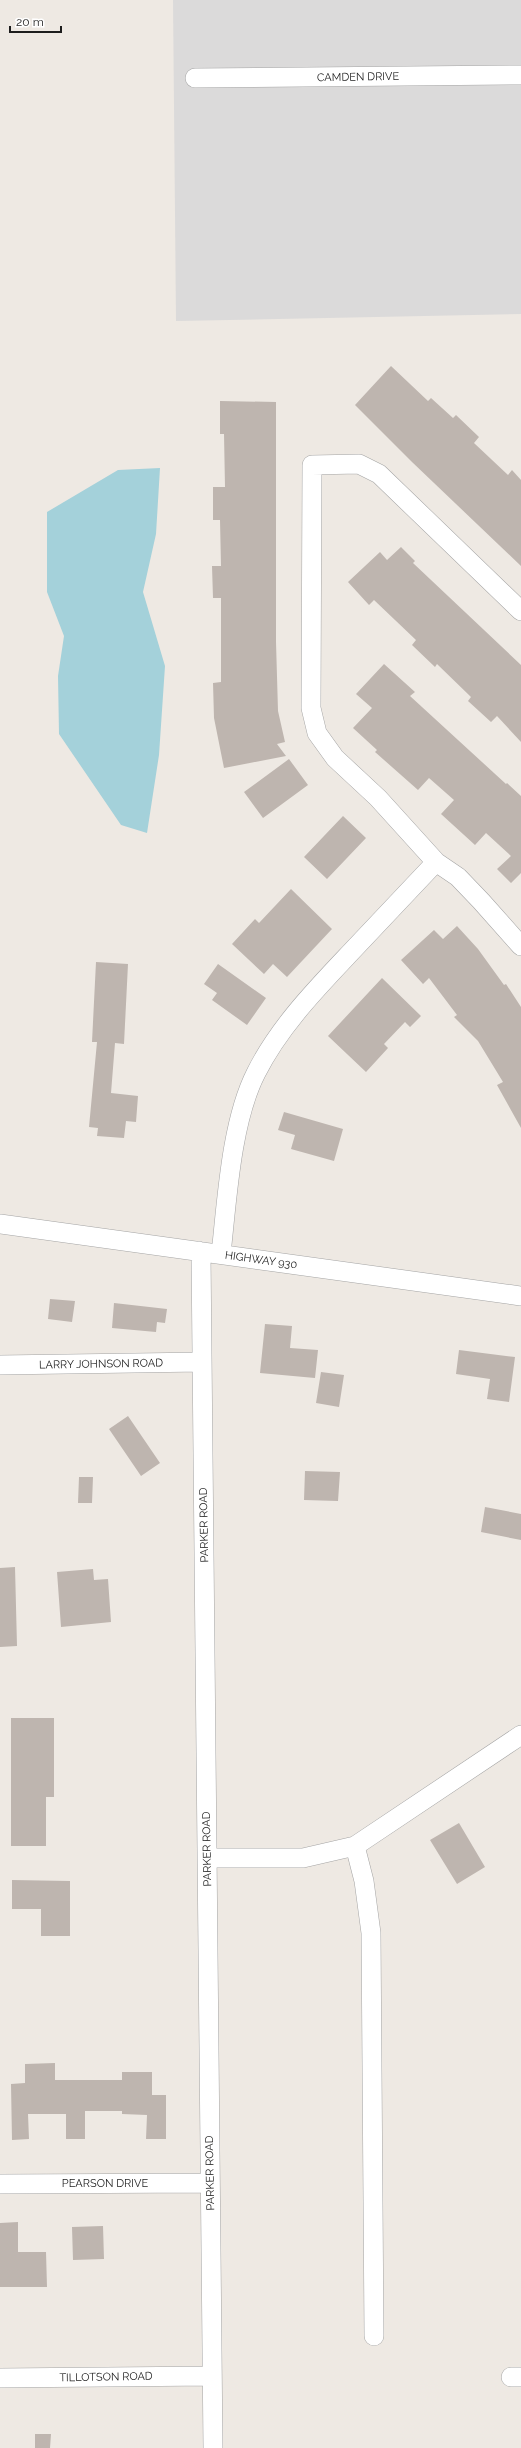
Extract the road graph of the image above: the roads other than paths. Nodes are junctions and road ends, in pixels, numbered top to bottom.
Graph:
1 (521, 75) edge
2 (196, 78) dead end
3 (521, 611) edge
4 (436, 862) junction
5 (521, 946) edge
6 (0, 1224) edge
7 (199, 1251) junction
8 (221, 1254) junction
9 (521, 1296) edge
10 (202, 1362) junction
11 (0, 1365) edge
12 (521, 1735) edge
13 (356, 1846) junction
14 (207, 1858) junction
15 (210, 2183) junction
16 (0, 2184) edge
17 (374, 2336) dead end
18 (212, 2376) junction
19 (0, 2378) edge
20 (213, 2448) edge

1 - 2 street, CAMDEN DRIVE
3 - 4 street
4 - 5 street
4 - 8 street
6 - 7 street, HIGHWAY 930
7 - 8 street, HIGHWAY 930
7 - 10 street, PARKER ROAD
8 - 9 street, HIGHWAY 930
10 - 11 street, LARRY JOHNSON ROAD
10 - 14 street, PARKER ROAD
12 - 13 street
13 - 14 street
13 - 17 street
14 - 15 street, PARKER ROAD
15 - 16 street, PEARSON DRIVE
15 - 18 street, PARKER ROAD
18 - 19 street, TILLOTSON ROAD
18 - 20 street, PARKER ROAD

